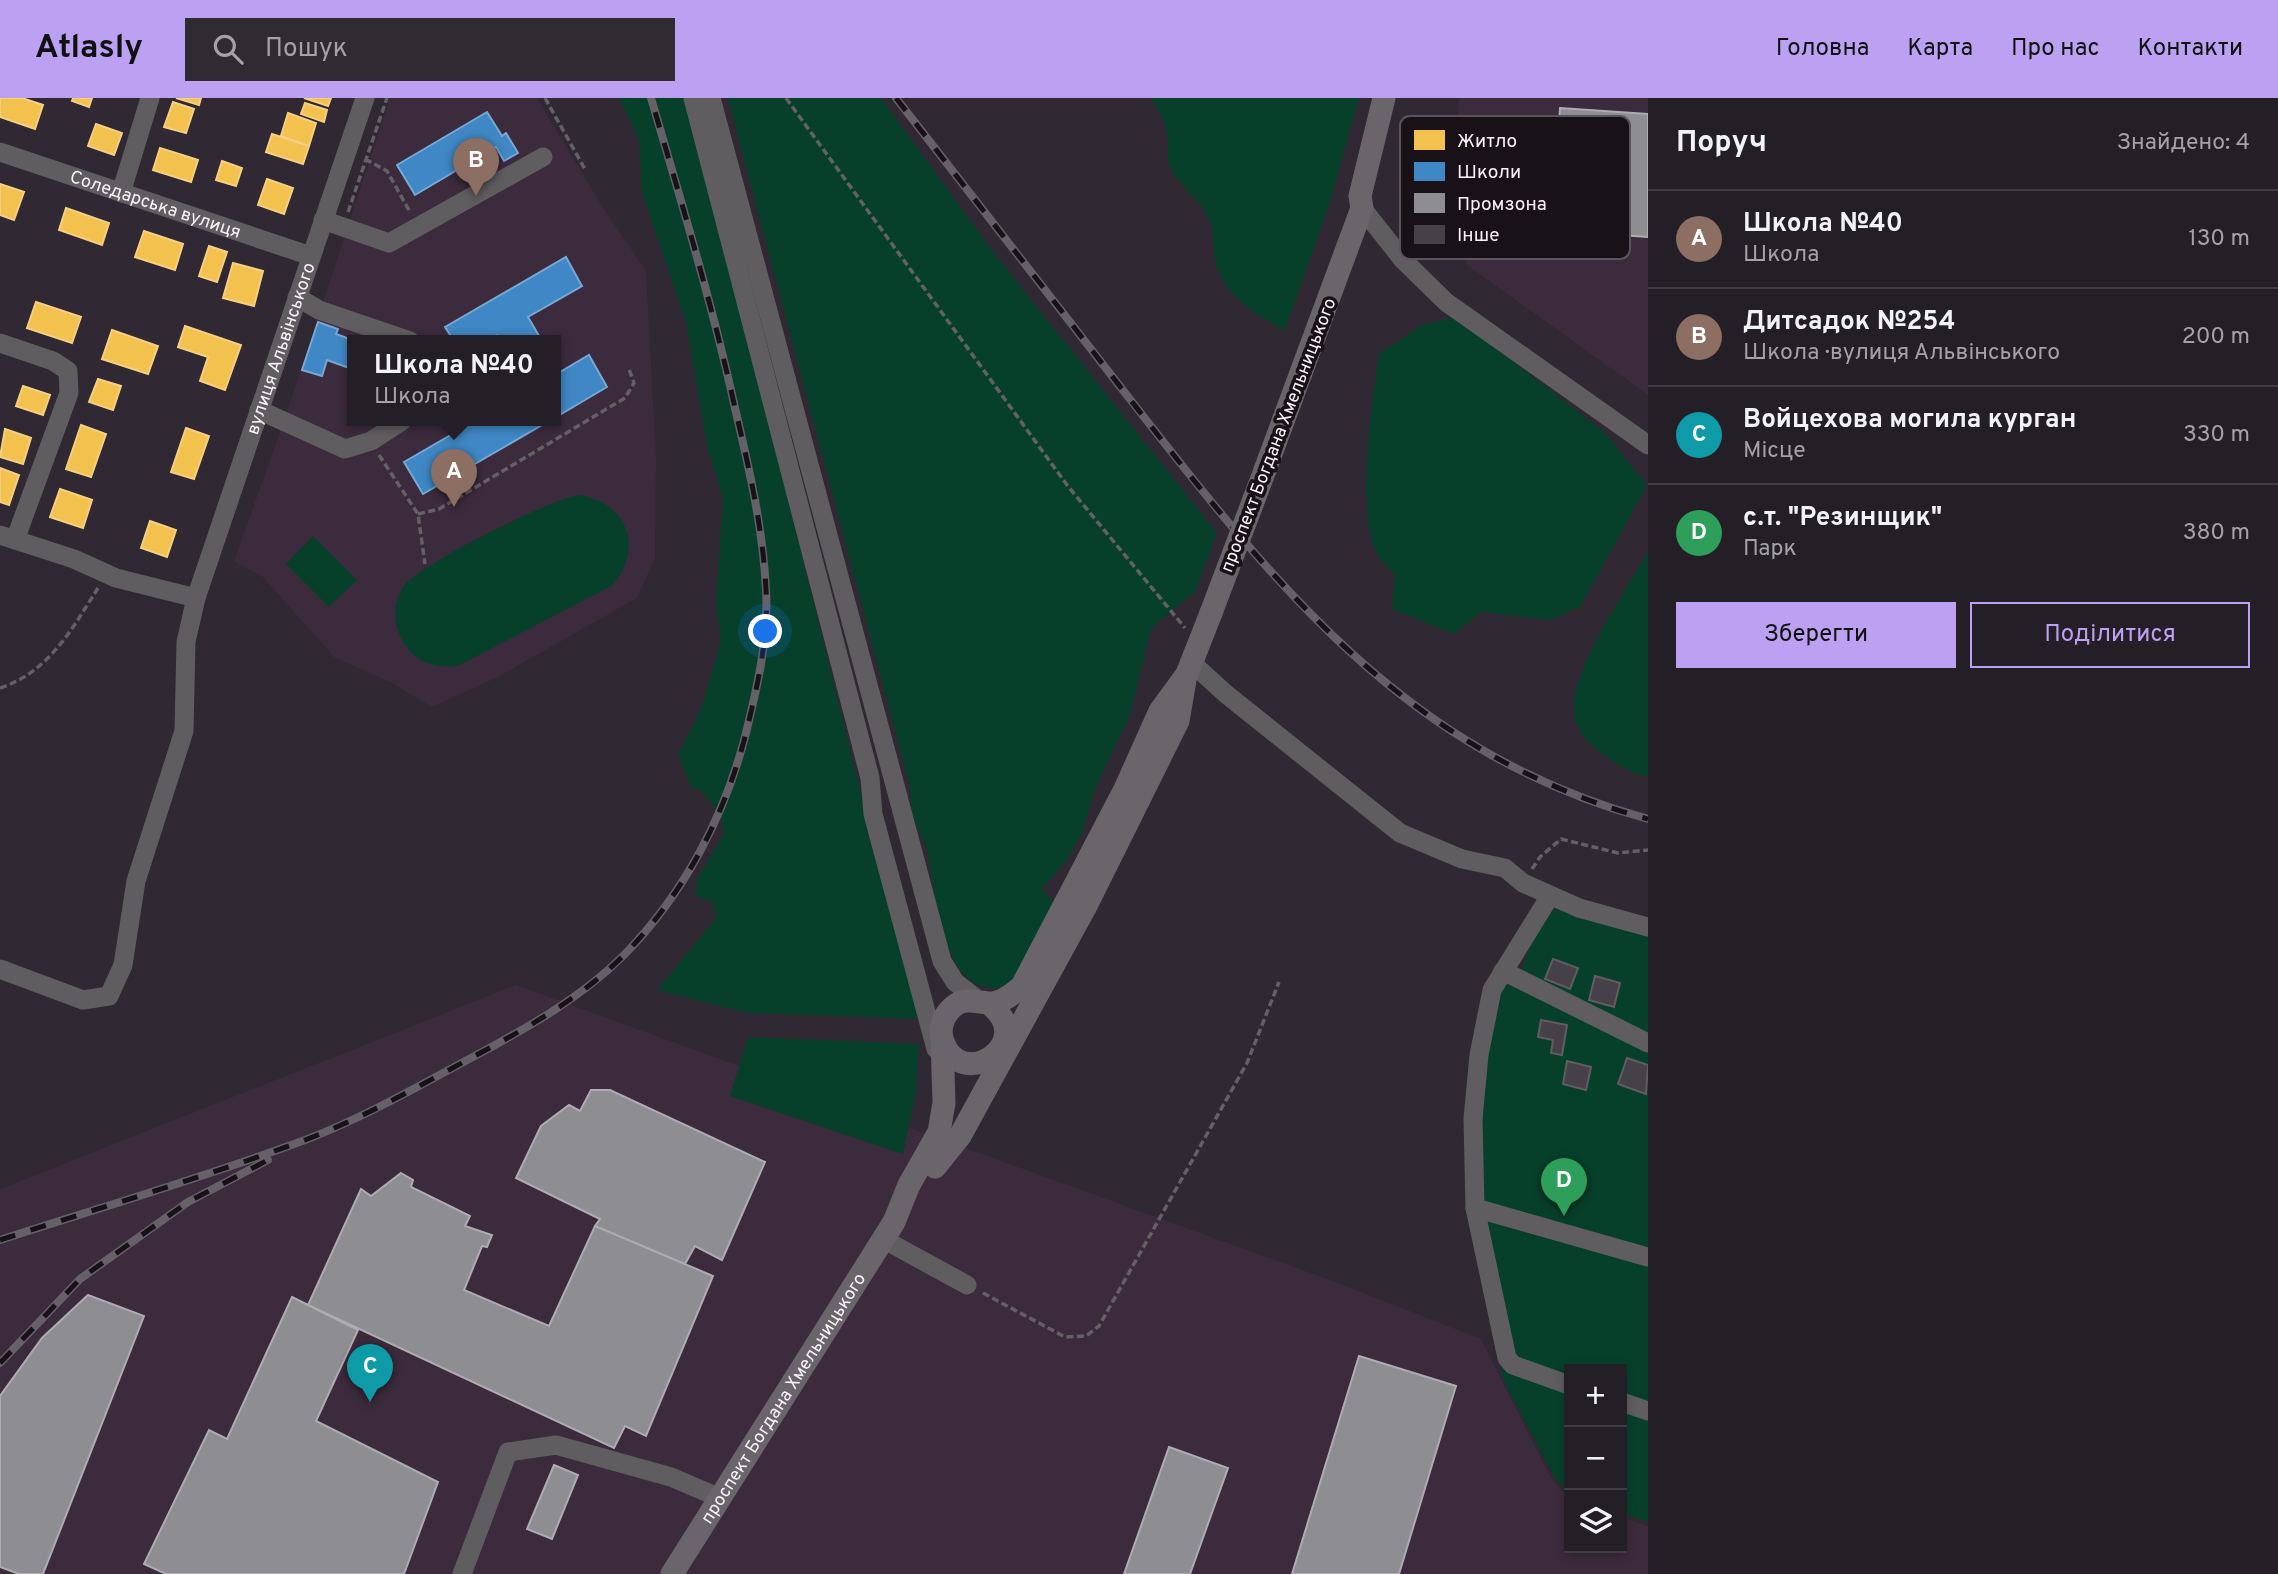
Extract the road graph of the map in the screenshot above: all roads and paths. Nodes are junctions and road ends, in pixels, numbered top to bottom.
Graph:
1 (150, 98) edge
2 (365, 98) edge
3 (387, 98) edge
4 (545, 98) edge
5 (692, 98) edge
6 (711, 98) edge
7 (786, 98) edge
8 (1384, 98) edge
9 (1395, 98) edge
10 (0, 152) edge
11 (346, 152) junction
12 (543, 157) dead end
13 (366, 159) junction
14 (586, 171) dead end
15 (121, 193) junction
16 (1361, 202) junction
17 (323, 220) junction
18 (343, 226) junction
19 (418, 227) junction
20 (311, 256) junction
21 (1400, 256) edge
22 (1402, 259) edge
23 (297, 297) junction
24 (392, 335) edge
25 (0, 343) edge
26 (629, 369) dead end
27 (260, 410) junction
28 (394, 426) edge
29 (371, 441) junction
30 (1648, 445) edge
31 (418, 514) junction
32 (8, 538) edge
33 (425, 564) dead end
34 (107, 574) junction
35 (197, 598) junction
36 (1193, 660) junction
37 (0, 688) edge
38 (870, 778) junction
39 (1648, 850) edge
40 (1523, 883) junction
41 (1550, 896) junction
42 (1648, 927) edge
43 (0, 969) edge
44 (1503, 971) junction
45 (1279, 982) dead end
46 (983, 1001) junction
47 (1023, 1022) junction
48 (941, 1034) junction
49 (1648, 1042) edge
50 (999, 1048) junction
51 (943, 1084) junction
52 (935, 1167) junction
53 (1475, 1208) junction
54 (888, 1231) junction
55 (1648, 1257) edge
56 (967, 1285) joint
57 (1564, 1383) edge
58 (1627, 1404) edge
59 (1648, 1411) edge
60 (720, 1498) junction
61 (677, 1572) edge
62 (462, 1574) edge

1 - 15 street
2 - 11 street, вулиця Альвінського
3 - 13 path
4 - 14 path
5 - 38 street
6 - 46 street
7 - 36 path
8 - 16 main road, проспект Богдана Хмельницького
9 - 16 main road, проспект Богдана Хмельницького
10 - 15 street, Соледарська вулиця
11 - 13 path
11 - 17 street, вулиця Альвінського
12 - 19 street
13 - 18 path
13 - 19 path
15 - 20 street, Соледарська вулиця
16 - 21 street
16 - 36 main road, проспект Богдана Хмельницького, bridge
17 - 18 street
17 - 20 street, вулиця Альвінського
18 - 19 street
20 - 23 street, вулиця Альвінського
22 - 30 street
23 - 24 street
23 - 27 street, вулиця Альвінського
25 - 32 street
26 - 31 path
27 - 29 street
27 - 35 street, вулиця Альвінського
28 - 29 street
29 - 31 path
31 - 33 path
32 - 34 street
34 - 35 street
34 - 37 path
35 - 43 street, вулиця Альвінського
36 - 40 street
36 - 46 main road, проспект Богдана Хмельницького
36 - 47 main road, проспект Богдана Хмельницького
38 - 48 street
38 - 51 street
39 - 40 path
40 - 41 street
41 - 42 street
41 - 44 street
44 - 49 street
44 - 53 street
45 - 56 path
46 - 48 main road, проспект Богдана Хмельницького
46 - 50 main road
47 - 50 main road, проспект Богдана Хмельницького
47 - 52 main road, проспект Богдана Хмельницького
48 - 50 main road
48 - 51 main road, проспект Богдана Хмельницького
50 - 52 main road, проспект Богдана Хмельницького
51 - 54 main road, проспект Богдана Хмельницького
52 - 54 main road, проспект Богдана Хмельницького
53 - 55 street
53 - 57 street
54 - 56 street
54 - 60 main road, проспект Богдана Хмельницького
58 - 59 street
60 - 61 main road, проспект Богдана Хмельницького
60 - 62 street

